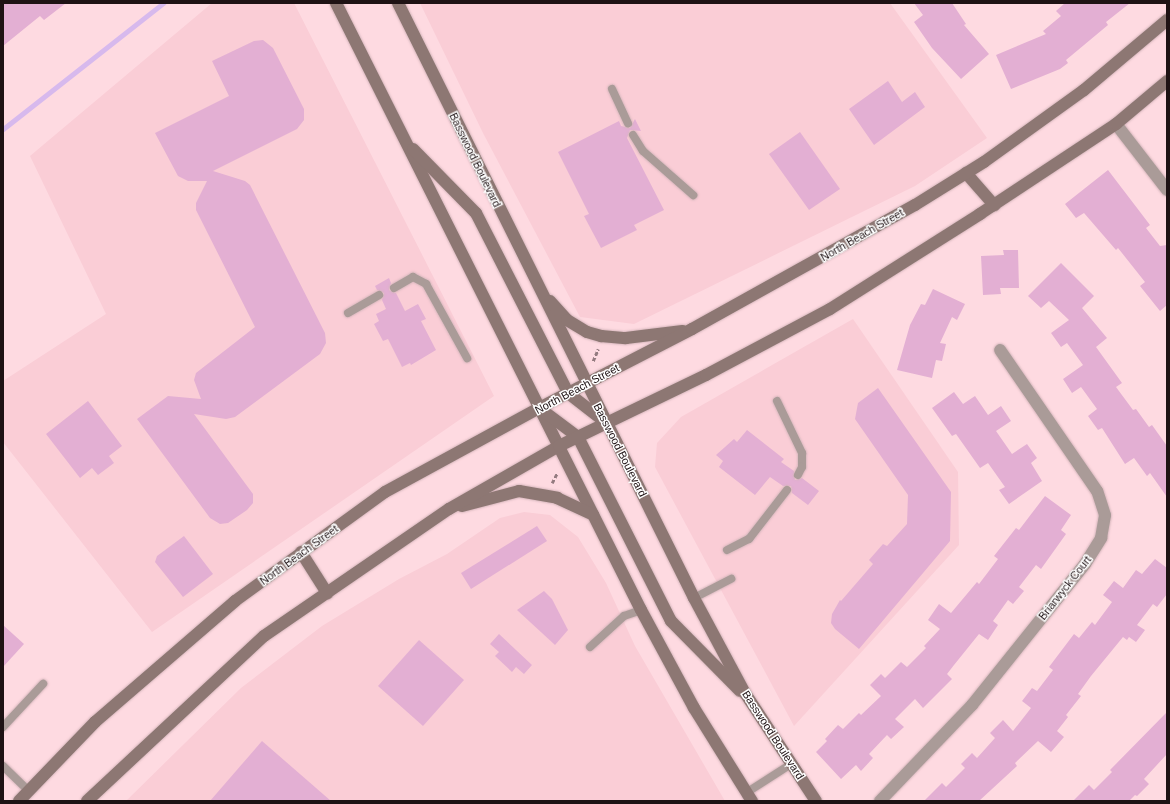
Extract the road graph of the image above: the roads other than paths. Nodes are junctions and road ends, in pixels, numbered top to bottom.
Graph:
1 (336, 3) edge
2 (398, 3) edge
3 (1167, 20) edge
4 (1167, 81) edge
5 (612, 89) dead end
6 (628, 123) dead end
7 (1116, 124) junction
8 (633, 135) dead end
9 (405, 142) junction
10 (966, 173) junction
11 (1167, 190) edge
12 (693, 195) dead end
13 (994, 205) junction
14 (394, 288) dead end
15 (540, 289) junction
16 (379, 295) dead end
17 (348, 312) dead end
18 (692, 329) junction
19 (1000, 350) dead end
20 (467, 358) dead end
21 (587, 383) junction
22 (568, 394) junction
23 (777, 401) dead end
24 (540, 408) junction
25 (607, 423) junction
26 (578, 437) junction
27 (559, 446) junction
28 (798, 475) dead end
29 (787, 490) dead end
30 (449, 509) junction
31 (593, 515) junction
32 (727, 550) dead end
33 (301, 552) junction
34 (731, 579) dead end
35 (328, 593) junction
36 (694, 598) junction
37 (641, 610) junction
38 (590, 647) dead end
39 (43, 684) dead end
40 (752, 704) junction
41 (3, 727) edge
42 (790, 764) junction
43 (3, 766) edge
44 (29, 791) junction
45 (749, 797) edge
46 (18, 801) edge
47 (87, 801) edge
48 (816, 801) edge
49 (880, 801) edge

1 - 9 main road
2 - 15 main road, Basswood Boulevard
3 - 10 main road, North Beach Street
4 - 7 main road
5 - 6 lane
7 - 11 street
7 - 13 main road
8 - 12 lane
9 - 22 main road
9 - 24 main road
10 - 13 main road
10 - 18 main road, North Beach Street
13 - 25 main road
14 - 20 lane
15 - 18 main road
15 - 21 main road, Basswood Boulevard
16 - 17 lane
18 - 21 main road, North Beach Street
19 - 49 street, Briarwyck Court
21 - 22 main road, North Beach Street
21 - 25 main road, Basswood Boulevard
22 - 24 main road, North Beach Street
22 - 25 main road
23 - 28 lane
24 - 26 main road
24 - 27 main road
24 - 33 main road, North Beach Street
25 - 26 main road
25 - 36 main road, Basswood Boulevard
26 - 27 main road
26 - 40 main road
27 - 30 main road
27 - 31 main road
29 - 32 lane
30 - 31 main road
30 - 35 main road
31 - 37 main road
33 - 35 main road
33 - 44 main road, North Beach Street
34 - 36 lane
35 - 47 main road
36 - 40 main road, Basswood Boulevard
37 - 38 lane
37 - 45 main road
39 - 41 lane
40 - 42 main road, Basswood Boulevard
42 - 45 lane
42 - 48 main road, Basswood Boulevard
43 - 44 lane
44 - 46 main road, North Beach Street

